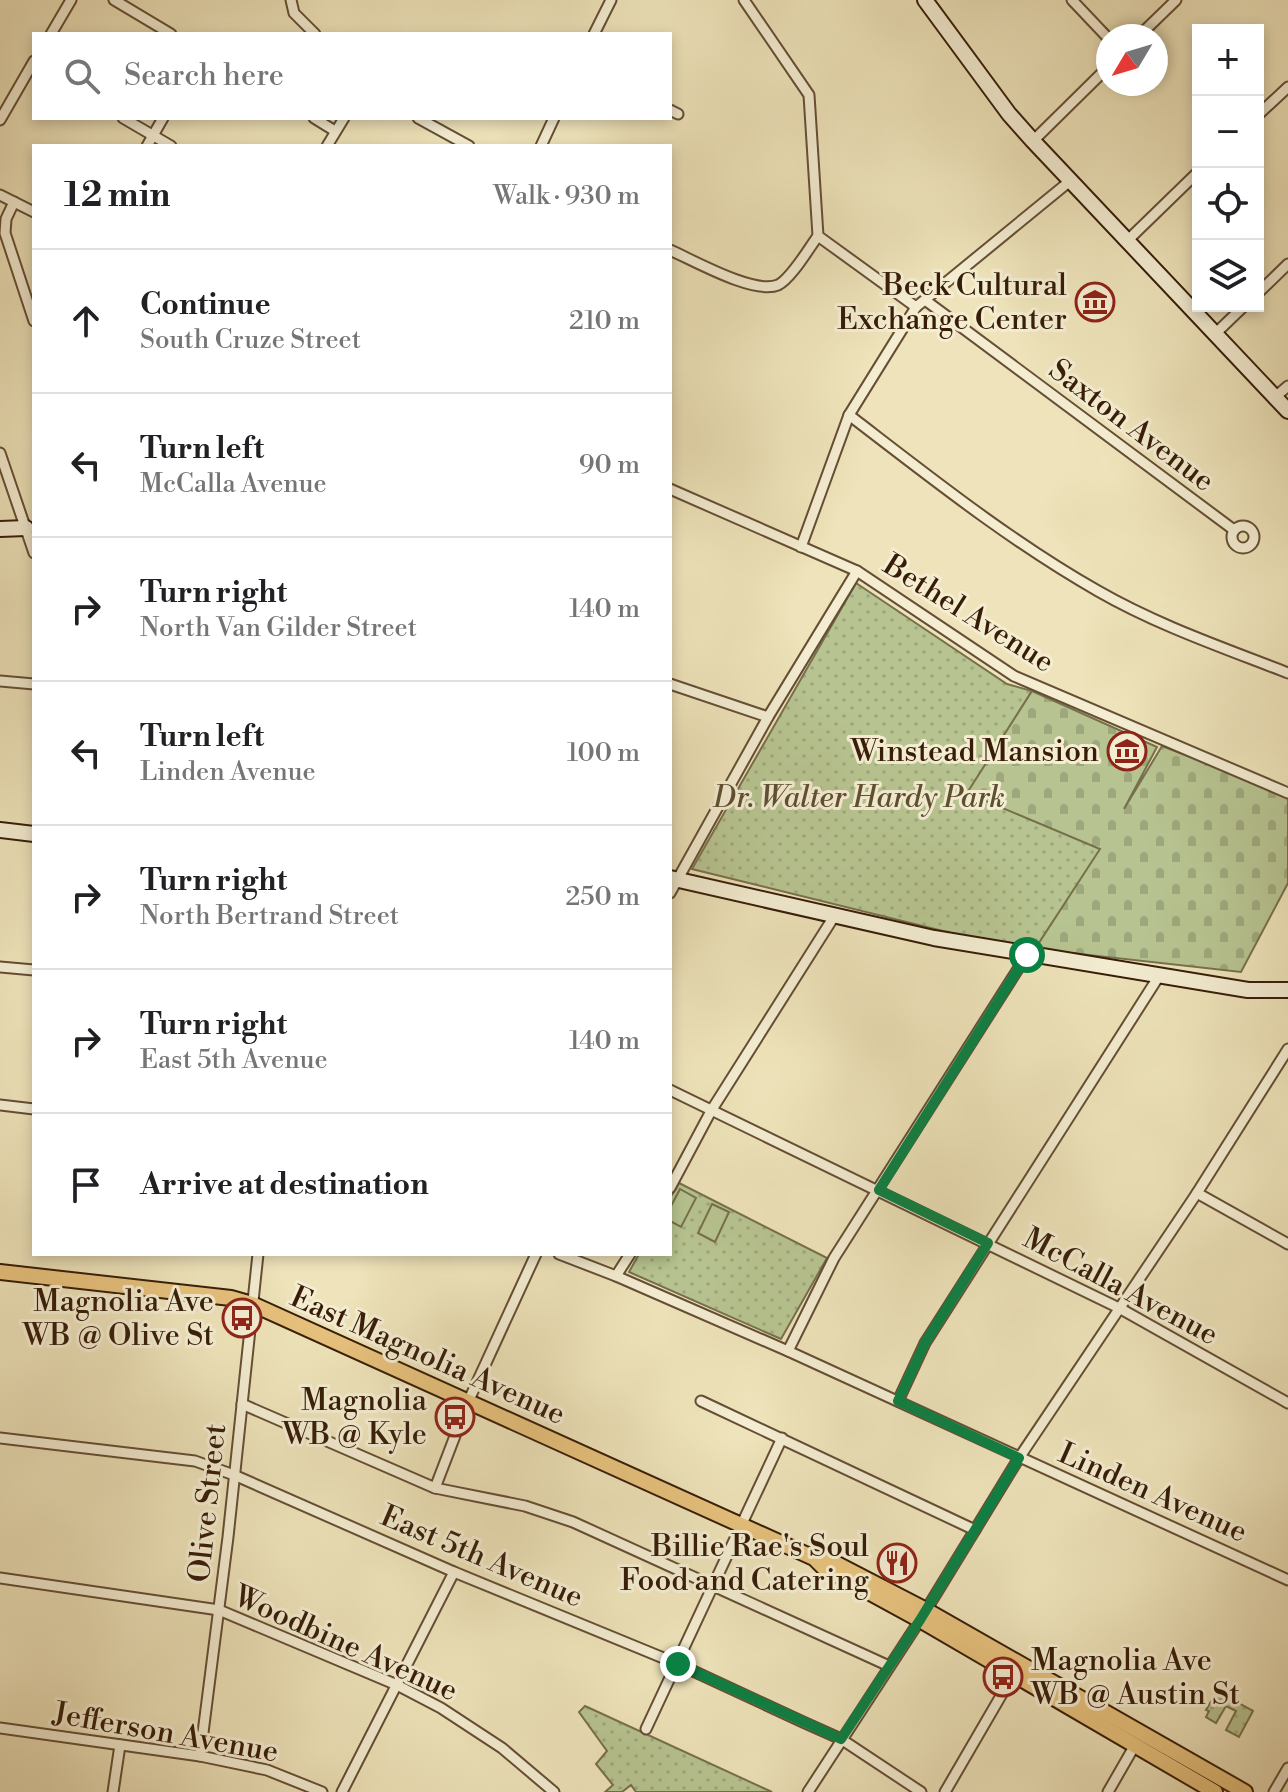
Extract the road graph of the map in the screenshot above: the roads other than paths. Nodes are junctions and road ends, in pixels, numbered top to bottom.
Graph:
1 (71, 0) edge
2 (114, 0) edge
3 (291, 0) edge
4 (611, 0) edge
5 (744, 0) edge
6 (925, 0) edge
7 (1072, 0) edge
8 (1176, 0) edge
9 (1151, 24) edge
10 (1096, 25) edge
11 (52, 32) edge
12 (168, 32) edge
13 (313, 32) edge
14 (595, 32) edge
15 (32, 67) edge
16 (1096, 79) edge
17 (1288, 87) edge
18 (1264, 109) edge
19 (0, 120) edge
20 (126, 120) edge
21 (162, 120) edge
22 (317, 120) edge
23 (343, 120) edge
24 (422, 120) edge
25 (553, 120) edge
26 (335, 131) junction
27 (153, 136) junction
28 (1033, 141) junction
29 (148, 144) edge
30 (167, 144) edge
31 (328, 144) edge
32 (465, 144) edge
33 (542, 144) edge
34 (1192, 178) edge
35 (1070, 181) junction
36 (0, 195) edge
37 (14, 202) junction
38 (32, 211) edge
39 (818, 236) junction
40 (1128, 240) junction
41 (672, 251) edge
42 (1288, 264) edge
43 (1264, 287) edge
44 (925, 300) junction
45 (916, 307) junction
46 (1238, 312) edge
47 (32, 315) edge
48 (1216, 333) junction
49 (1288, 386) edge
50 (1274, 398) junction
51 (1288, 411) edge
52 (849, 415) junction
53 (0, 453) edge
54 (672, 490) edge
55 (30, 528) edge
56 (0, 529) edge
57 (1234, 530) dead end
58 (801, 547) junction
59 (857, 571) junction
60 (1288, 673) edge
61 (0, 681) edge
62 (32, 684) edge
63 (672, 685) edge
64 (768, 717) junction
65 (1288, 793) edge
66 (0, 830) edge
67 (32, 834) edge
68 (672, 883) edge
69 (835, 915) junction
70 (1027, 955) junction
71 (0, 967) edge
72 (32, 970) edge
73 (1159, 976) junction
74 (1288, 990) edge
75 (1288, 1049) edge
76 (672, 1091) edge
77 (0, 1105) edge
78 (32, 1109) edge
79 (711, 1111) junction
80 (672, 1184) edge
81 (879, 1190) junction
82 (1197, 1193) junction
83 (988, 1243) junction
84 (1288, 1244) edge
85 (258, 1256) edge
86 (535, 1256) edge
87 (564, 1256) edge
88 (629, 1256) edge
89 (0, 1272) edge
90 (616, 1276) junction
91 (252, 1304) junction
92 (1121, 1309) junction
93 (788, 1351) junction
94 (701, 1401) dead end
95 (898, 1401) junction
96 (468, 1402) junction
97 (1288, 1403) edge
98 (242, 1404) junction
99 (0, 1438) edge
100 (782, 1438) junction
101 (1019, 1458) junction
102 (234, 1475) junction
103 (435, 1488) junction
104 (741, 1526) junction
105 (975, 1530) junction
106 (454, 1572) junction
107 (0, 1578) edge
108 (1288, 1580) edge
109 (713, 1586) junction
110 (219, 1610) junction
111 (923, 1615) junction
112 (678, 1664) junction
113 (889, 1666) junction
114 (1013, 1675) junction
115 (397, 1685) junction
116 (0, 1728) edge
117 (646, 1729) dead end
118 (841, 1739) junction
119 (120, 1745) junction
120 (1135, 1745) junction
121 (200, 1756) junction
122 (1288, 1768) edge
123 (113, 1792) edge
124 (322, 1792) edge
125 (342, 1792) edge
126 (554, 1792) edge
127 (808, 1792) edge
128 (921, 1792) edge
129 (945, 1792) edge
130 (1108, 1792) edge
131 (1215, 1792) edge
132 (1245, 1792) edge
133 (1274, 1792) edge

1 - 11 street
2 - 12 street
3 - 13 street
4 - 14 street
5 - 39 street
6 - 28 main road
7 - 10 street
8 - 9 street
15 - 19 street
16 - 28 street
17 - 18 street
20 - 27 street
21 - 27 street
22 - 26 street
23 - 26 street
24 - 32 street
25 - 33 street
26 - 31 street
27 - 29 street
27 - 30 street
28 - 35 main road
34 - 40 street
35 - 40 main road
35 - 44 street
36 - 37 street
37 - 38 street
37 - 47 street
39 - 41 street
39 - 45 street
40 - 48 main road
42 - 43 street
44 - 45 street
44 - 57 street, Saxton Avenue
45 - 52 street
46 - 48 street
48 - 50 main road
49 - 50 street
50 - 51 main road
52 - 58 street
52 - 60 street
53 - 55 street
54 - 58 street, Bethel Avenue
55 - 56 main road
58 - 59 street, Bethel Avenue
59 - 64 street
59 - 65 street, Bethel Avenue
61 - 62 street
63 - 64 street
64 - 68 street
66 - 67 main road
68 - 69 main road
69 - 70 main road
69 - 79 street
70 - 73 main road
70 - 81 street
71 - 72 street
73 - 74 main road
73 - 83 street
75 - 82 street
76 - 79 street, McCalla Avenue
77 - 78 street
79 - 80 street
79 - 81 street, McCalla Avenue
81 - 83 street, McCalla Avenue
81 - 93 street
82 - 84 street
82 - 92 street
83 - 92 street, McCalla Avenue
83 - 95 street
85 - 91 street, Olive Street
86 - 96 street
87 - 90 street, Linden Avenue
88 - 90 street
89 - 91 main road, East Magnolia Avenue
90 - 93 street, Linden Avenue
91 - 96 main road, East Magnolia Avenue
91 - 98 street, Olive Street
92 - 97 street, McCalla Avenue
92 - 101 street
93 - 95 street, Linden Avenue
94 - 100 street
95 - 101 street, Linden Avenue
96 - 103 street
96 - 104 main road, East Magnolia Avenue
98 - 102 street, Olive Street
98 - 103 street
99 - 102 street, East 5th Avenue
100 - 104 street
100 - 105 street
101 - 105 street
101 - 108 street, Linden Avenue
102 - 106 street, East 5th Avenue
102 - 110 street, Olive Street
103 - 109 street
104 - 109 street
104 - 111 main road, East Magnolia Avenue
105 - 111 street
106 - 112 street, East 5th Avenue
106 - 115 street
107 - 110 street, Woodbine Avenue
109 - 112 street
109 - 113 street
110 - 115 street, Woodbine Avenue
110 - 121 street, Olive Street
111 - 113 street
111 - 114 main road, East Magnolia Avenue
111 - 132 main road, East Magnolia Avenue
112 - 117 street
112 - 118 street, East 5th Avenue
113 - 118 street
114 - 120 main road, East Magnolia Avenue
114 - 129 street
115 - 125 street
115 - 126 street, Woodbine Avenue
116 - 119 street, Jefferson Avenue
118 - 127 street
118 - 128 street, East 5th Avenue
119 - 121 street, Jefferson Avenue
119 - 123 street
120 - 130 street
120 - 131 main road, East Magnolia Avenue
121 - 124 street, Jefferson Avenue
122 - 133 street

